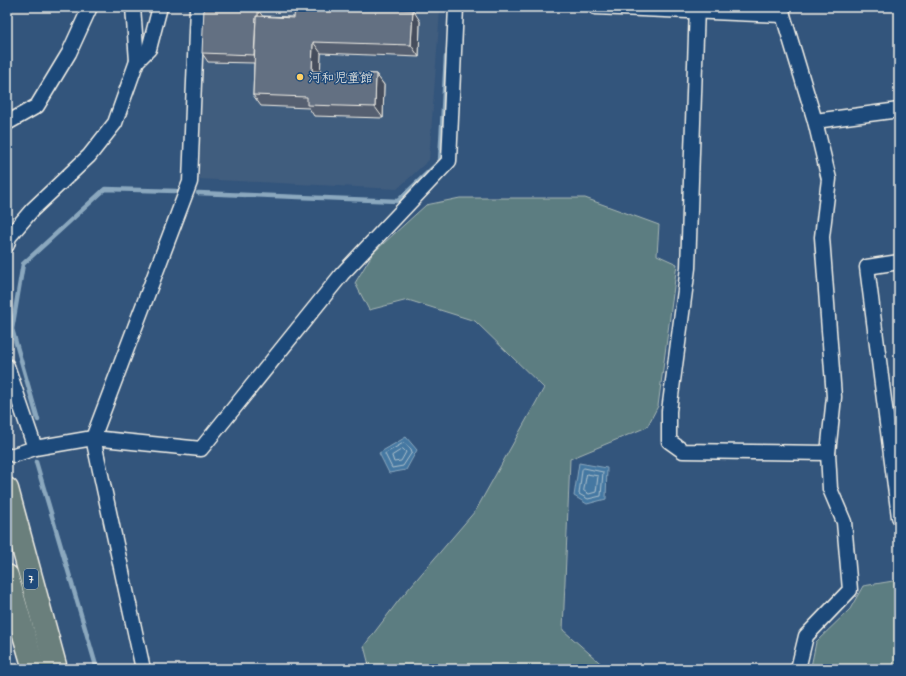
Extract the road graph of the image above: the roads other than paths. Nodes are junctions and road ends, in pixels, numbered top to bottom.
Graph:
1 (90, 7) edge
2 (133, 7) edge
3 (160, 7) edge
4 (197, 7) edge
5 (456, 7) edge
6 (595, 7) edge
7 (697, 9) edge
8 (783, 11) edge
9 (137, 61) junction
10 (899, 110) edge
11 (815, 121) junction
12 (7, 124) edge
13 (7, 245) edge
14 (899, 262) edge
15 (7, 366) edge
16 (93, 438) junction
17 (35, 448) junction
18 (828, 454) junction
19 (14, 455) dead end
20 (7, 490) edge
21 (899, 517) edge
22 (7, 576) edge
23 (34, 669) edge
24 (56, 669) edge
25 (144, 669) edge
26 (798, 669) edge

1 - 12 street
2 - 9 street
3 - 9 street
4 - 16 street
5 - 16 street
6 - 7 street
7 - 8 street
7 - 18 street
8 - 11 street
9 - 13 street
10 - 11 street
11 - 18 street
14 - 21 street
15 - 17 street
16 - 17 street
16 - 25 street
17 - 19 street
18 - 26 street
20 - 24 highway, 7
22 - 23 highway, 7

